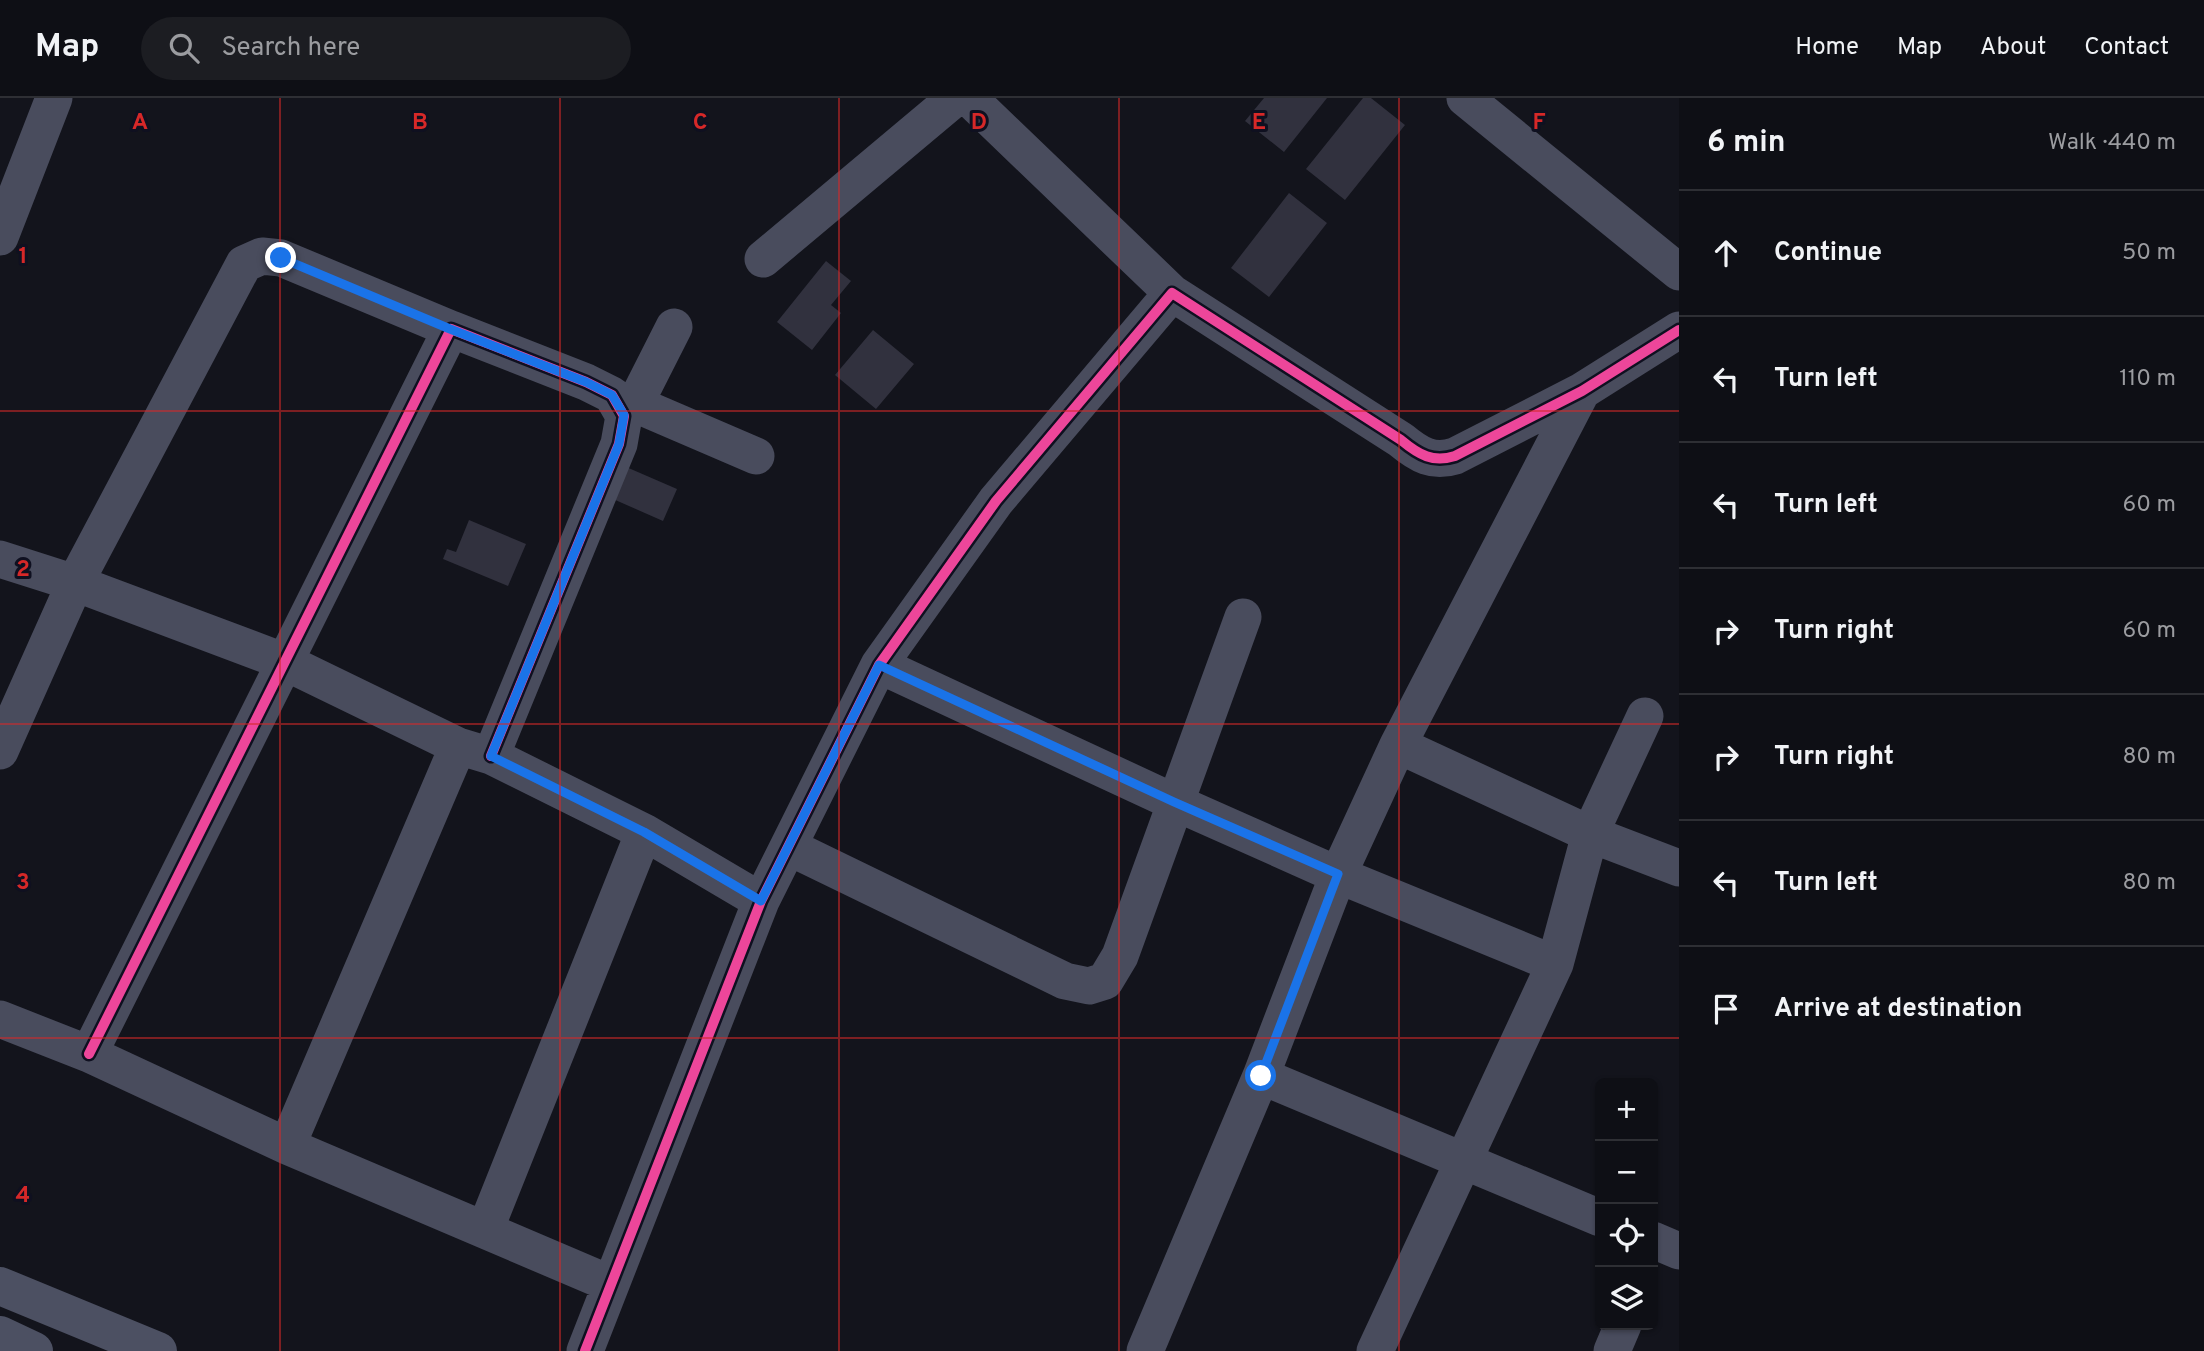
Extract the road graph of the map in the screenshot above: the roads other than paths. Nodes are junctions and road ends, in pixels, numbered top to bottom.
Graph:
1 (54, 98) edge
2 (955, 98) edge
3 (969, 98) edge
4 (1465, 98) edge
5 (0, 237) edge
6 (763, 258) dead end
7 (1679, 272) edge
8 (1172, 293) junction
9 (674, 327) dead end
10 (450, 329) junction
11 (1679, 330) edge
12 (1582, 391) junction
13 (629, 410) junction
14 (756, 456) dead end
15 (0, 559) edge
16 (75, 583) junction
17 (1243, 617) dead end
18 (283, 661) junction
19 (879, 665) junction
20 (1645, 716) dead end
21 (1398, 745) junction
22 (0, 751) edge
23 (474, 751) junction
24 (1174, 802) junction
25 (644, 832) junction
26 (1590, 834) junction
27 (789, 847) junction
28 (1679, 868) edge
29 (1338, 874) junction
30 (761, 901) junction
31 (1555, 964) junction
32 (0, 1019) edge
33 (89, 1054) junction
34 (1261, 1076) junction
35 (287, 1146) junction
36 (1462, 1161) junction
37 (1595, 1216) edge
38 (485, 1230) junction
39 (611, 1284) junction
40 (5, 1295) edge
41 (1621, 1330) edge
42 (0, 1335) edge
43 (34, 1351) edge
44 (158, 1351) edge
45 (585, 1351) edge
46 (1145, 1351) edge
47 (1376, 1351) edge
48 (1612, 1351) edge

1 - 5 street
2 - 6 street
3 - 8 street
4 - 7 street
8 - 12 street
8 - 19 street
9 - 13 street
10 - 13 street
10 - 16 street
10 - 18 street
11 - 12 street
12 - 21 street
13 - 14 street
13 - 23 street
15 - 16 street
16 - 18 street
16 - 22 street
17 - 24 street
18 - 23 street
18 - 33 street
19 - 24 street
19 - 27 street
20 - 26 street
21 - 26 street
21 - 29 street
23 - 25 street
23 - 35 street
24 - 27 street
24 - 29 street
25 - 30 street
25 - 38 street
26 - 28 street
26 - 31 street
27 - 30 street
29 - 31 street
29 - 34 street
30 - 39 street
31 - 36 street
32 - 33 street
33 - 35 street
34 - 36 street
34 - 46 street
35 - 38 street
36 - 37 street
36 - 47 street
38 - 39 street
39 - 45 street
40 - 44 street
41 - 48 street
42 - 43 street

